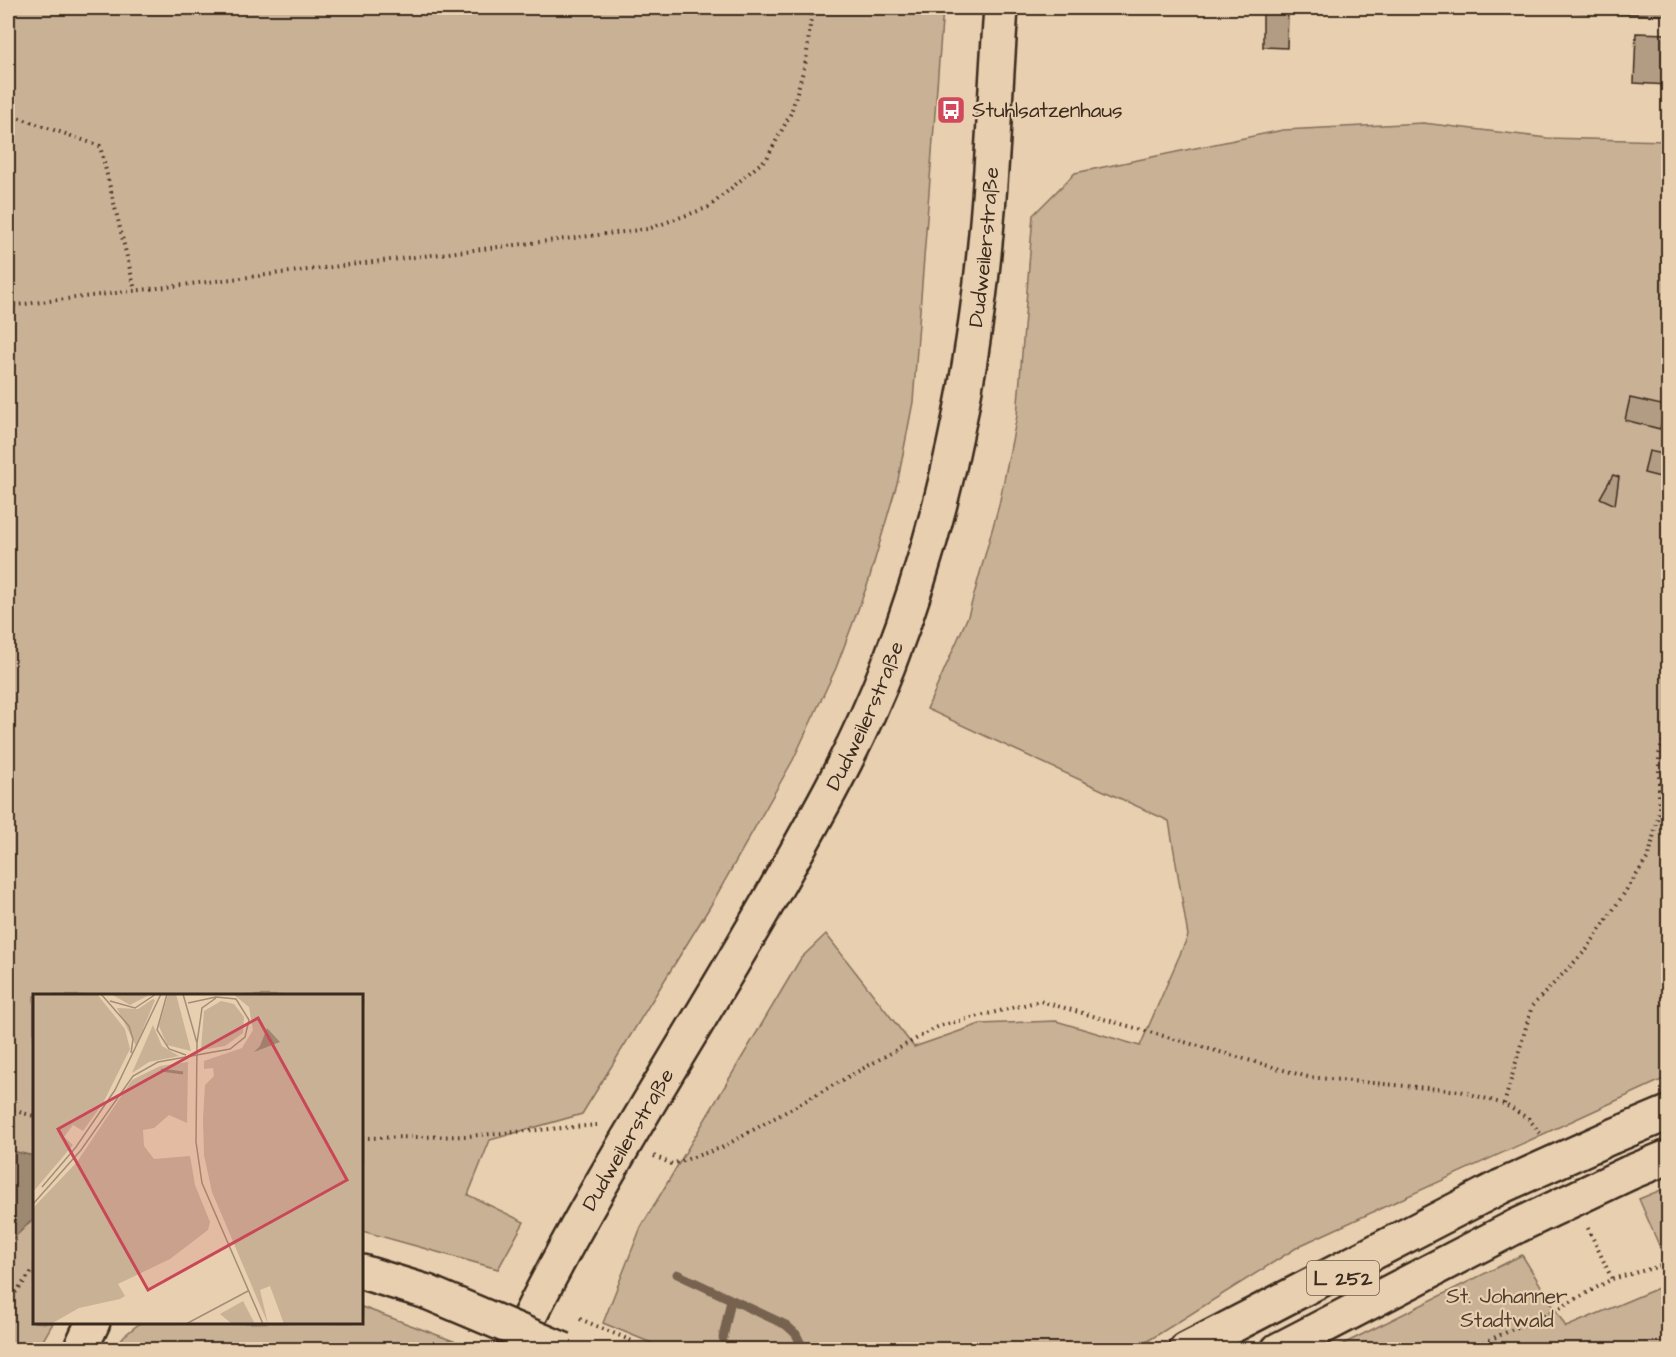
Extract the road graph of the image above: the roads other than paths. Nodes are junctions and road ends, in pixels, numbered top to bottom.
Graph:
1 (1001, 8) edge
2 (1668, 1113) edge
3 (1668, 1157) edge
4 (1463, 1206) junction
5 (363, 1272) edge
6 (93, 1324) edge
7 (80, 1350) edge
8 (513, 1350) edge
9 (564, 1350) edge
10 (1186, 1350) edge
11 (1223, 1350) edge
12 (1278, 1350) edge

1 - 8 main road, Dudweilerstraße
2 - 4 main road, L 252, bridge
3 - 12 main road, L 252, bridge
4 - 10 main road
4 - 11 main road, L 252
5 - 9 main road, bridge
6 - 7 main road

